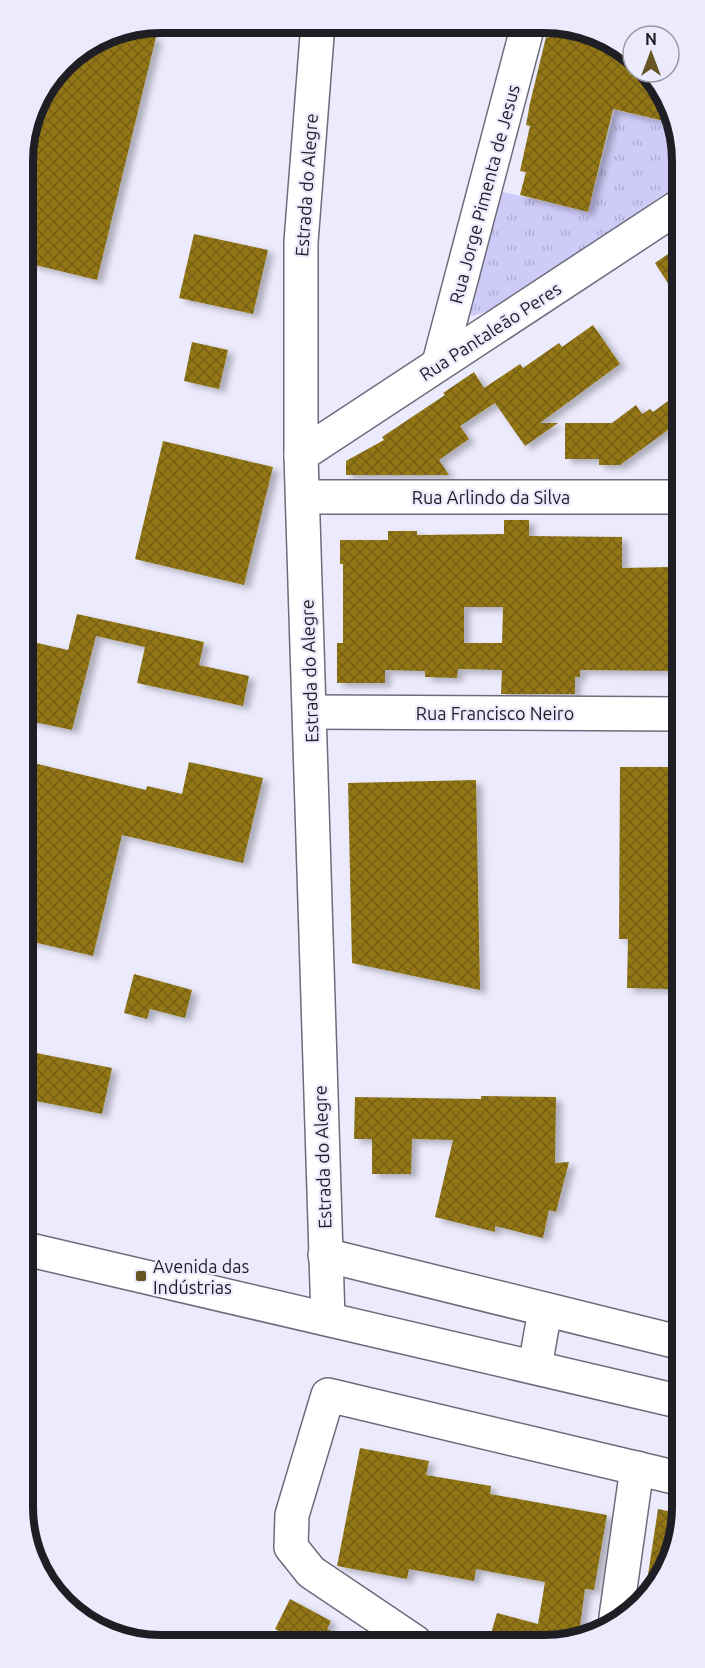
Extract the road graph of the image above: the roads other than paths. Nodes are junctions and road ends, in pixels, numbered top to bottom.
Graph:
1 (317, 33) edge
2 (526, 33) edge
3 (672, 211) edge
4 (440, 363) junction
5 (301, 455) junction
6 (672, 492) edge
7 (303, 497) junction
8 (311, 712) junction
9 (672, 714) edge
10 (33, 1251) edge
11 (325, 1255) junction
12 (545, 1310) junction
13 (328, 1319) junction
14 (672, 1341) edge
15 (535, 1367) junction
16 (672, 1399) edge
17 (637, 1468) junction
18 (672, 1477) edge
19 (617, 1612) edge
20 (405, 1635) edge

1 - 5 street, Estrada do Alegre
2 - 4 street, Rua Jorge Pimenta de Jesus
3 - 4 street, Rua Pantaleão Peres
4 - 5 street, Rua Pantaleão Peres
5 - 7 street, Estrada do Alegre
6 - 7 street, Rua Arlindo da Silva
7 - 8 street, Estrada do Alegre
8 - 9 street, Rua Francisco Neiro
8 - 11 street, Estrada do Alegre
10 - 13 street
11 - 12 street
11 - 13 street, Estrada do Alegre
12 - 14 street
12 - 15 street
13 - 15 street
15 - 16 street
17 - 18 street
17 - 19 street
17 - 20 street

